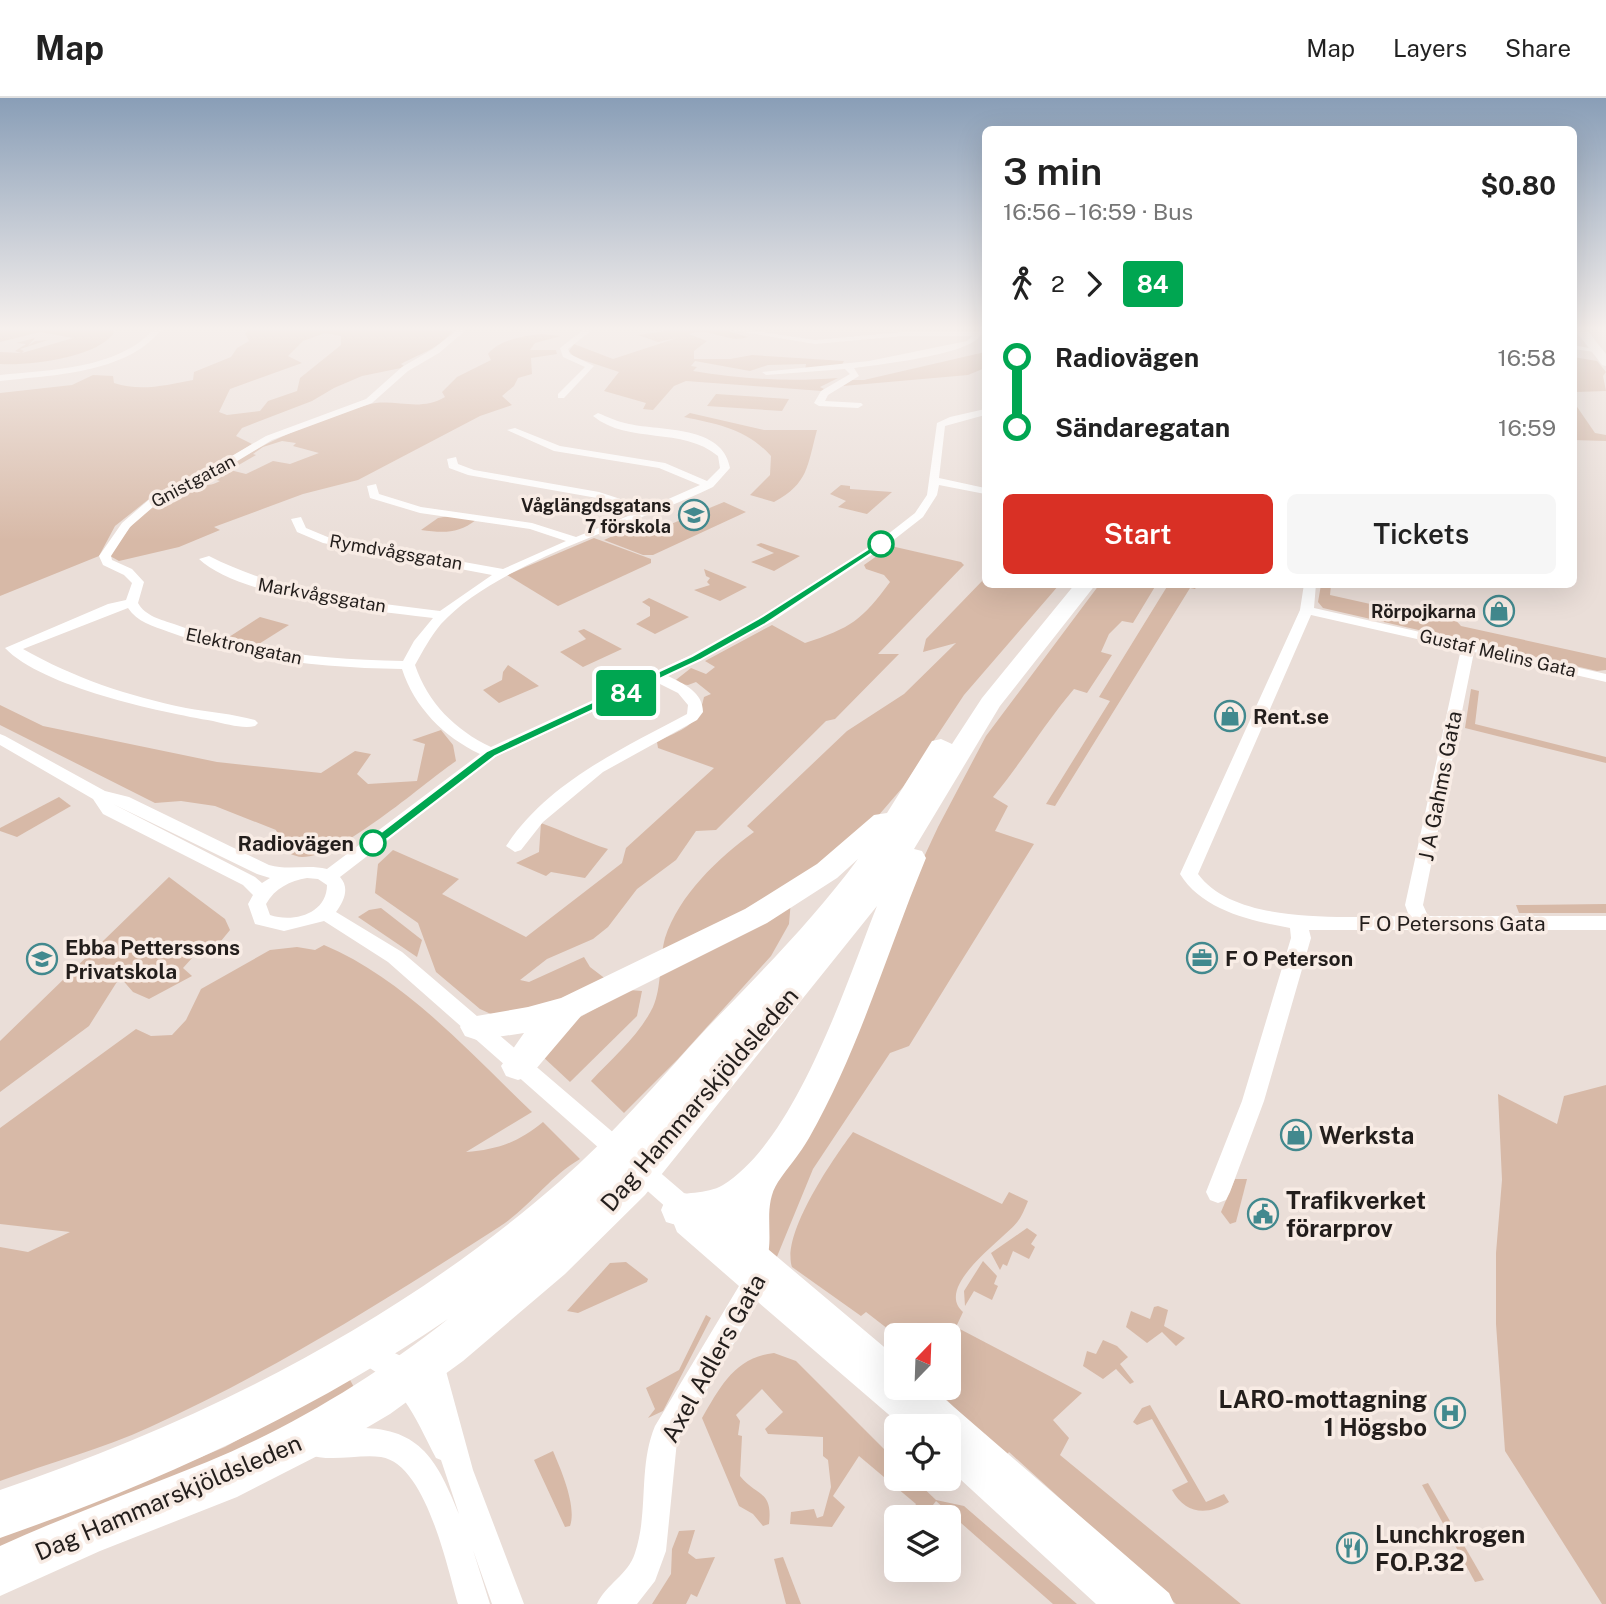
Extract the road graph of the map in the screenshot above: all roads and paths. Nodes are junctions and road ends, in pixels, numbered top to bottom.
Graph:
1 (370, 400) edge
2 (820, 400) edge
3 (858, 405) dead end
4 (982, 413) edge
5 (598, 416) dead end
6 (512, 430) dead end
7 (452, 459) dead end
8 (936, 481) junction
9 (709, 485) junction
10 (372, 486) dead end
11 (982, 490) edge
12 (648, 512) junction
13 (297, 519) dead end
14 (577, 541) junction
15 (205, 559) dead end
16 (503, 573) junction
17 (1066, 588) edge
18 (1083, 588) edge
19 (1310, 588) edge
20 (132, 603) junction
21 (1307, 610) junction
22 (443, 615) junction
23 (1468, 646) junction
24 (408, 665) junction
25 (657, 677) junction
26 (1606, 678) edge
27 (250, 723) dead end
28 (0, 739) edge
29 (491, 753) junction
30 (923, 794) junction
31 (99, 795) junction
32 (515, 846) dead end
33 (287, 876) junction
34 (329, 877) junction
35 (262, 893) junction
36 (323, 912) junction
37 (1298, 923) junction
38 (1606, 923) edge
39 (1423, 924) junction
40 (571, 1007) junction
41 (477, 1027) junction
42 (529, 1075) junction
43 (762, 1176) junction
44 (1218, 1192) dead end
45 (686, 1207) junction
46 (757, 1267) junction
47 (363, 1351) junction
48 (884, 1366) edge
49 (418, 1367) junction
50 (925, 1400) edge
51 (910, 1414) edge
52 (293, 1445) junction
53 (961, 1460) edge
54 (0, 1514) edge
55 (0, 1571) edge
56 (474, 1604) edge
57 (508, 1604) edge
58 (613, 1604) edge
59 (1119, 1604) edge
60 (1158, 1604) edge

1 - 20 street, Gnistgatan
2 - 3 street
4 - 8 street
5 - 9 street
6 - 9 street
7 - 12 street
8 - 11 street
8 - 25 street
9 - 12 street
10 - 14 street
12 - 14 street
13 - 16 street, Rymdvågsgatan
14 - 16 street
15 - 22 street, Markvågsgatan
16 - 22 street
17 - 30 main road, Dag Hammarskjöldsleden
18 - 30 main road, Dag Hammarskjöldsleden
19 - 21 street
20 - 24 street, Elektrongatan
20 - 27 street
21 - 23 street, Gustaf Melins Gata
21 - 37 street, F O Petersons Gata
22 - 24 street
23 - 26 street, Gustaf Melins Gata
23 - 39 street, J A Gahms Gata
24 - 29 street
25 - 29 street
25 - 32 street
28 - 31 street
29 - 34 street
30 - 40 main road
30 - 43 main road
30 - 47 main road, Dag Hammarskjöldsleden
30 - 49 main road, Dag Hammarskjöldsleden
31 - 33 street
31 - 35 street
33 - 34 street
33 - 35 street
34 - 36 street
35 - 36 street
36 - 41 street
37 - 39 street, F O Petersons Gata
37 - 44 street
38 - 39 street, F O Petersons Gata
40 - 41 main road
40 - 42 main road
41 - 42 street
42 - 45 street
43 - 45 main road
43 - 46 main road
45 - 46 street
45 - 46 street
46 - 48 street
46 - 51 street
46 - 58 street, Axel Adlers Gata
47 - 49 street
47 - 54 main road, Dag Hammarskjöldsleden
49 - 52 main road, Dag Hammarskjöldsleden
49 - 57 street
50 - 60 street
52 - 55 main road, Dag Hammarskjöldsleden
52 - 56 street
53 - 59 street

